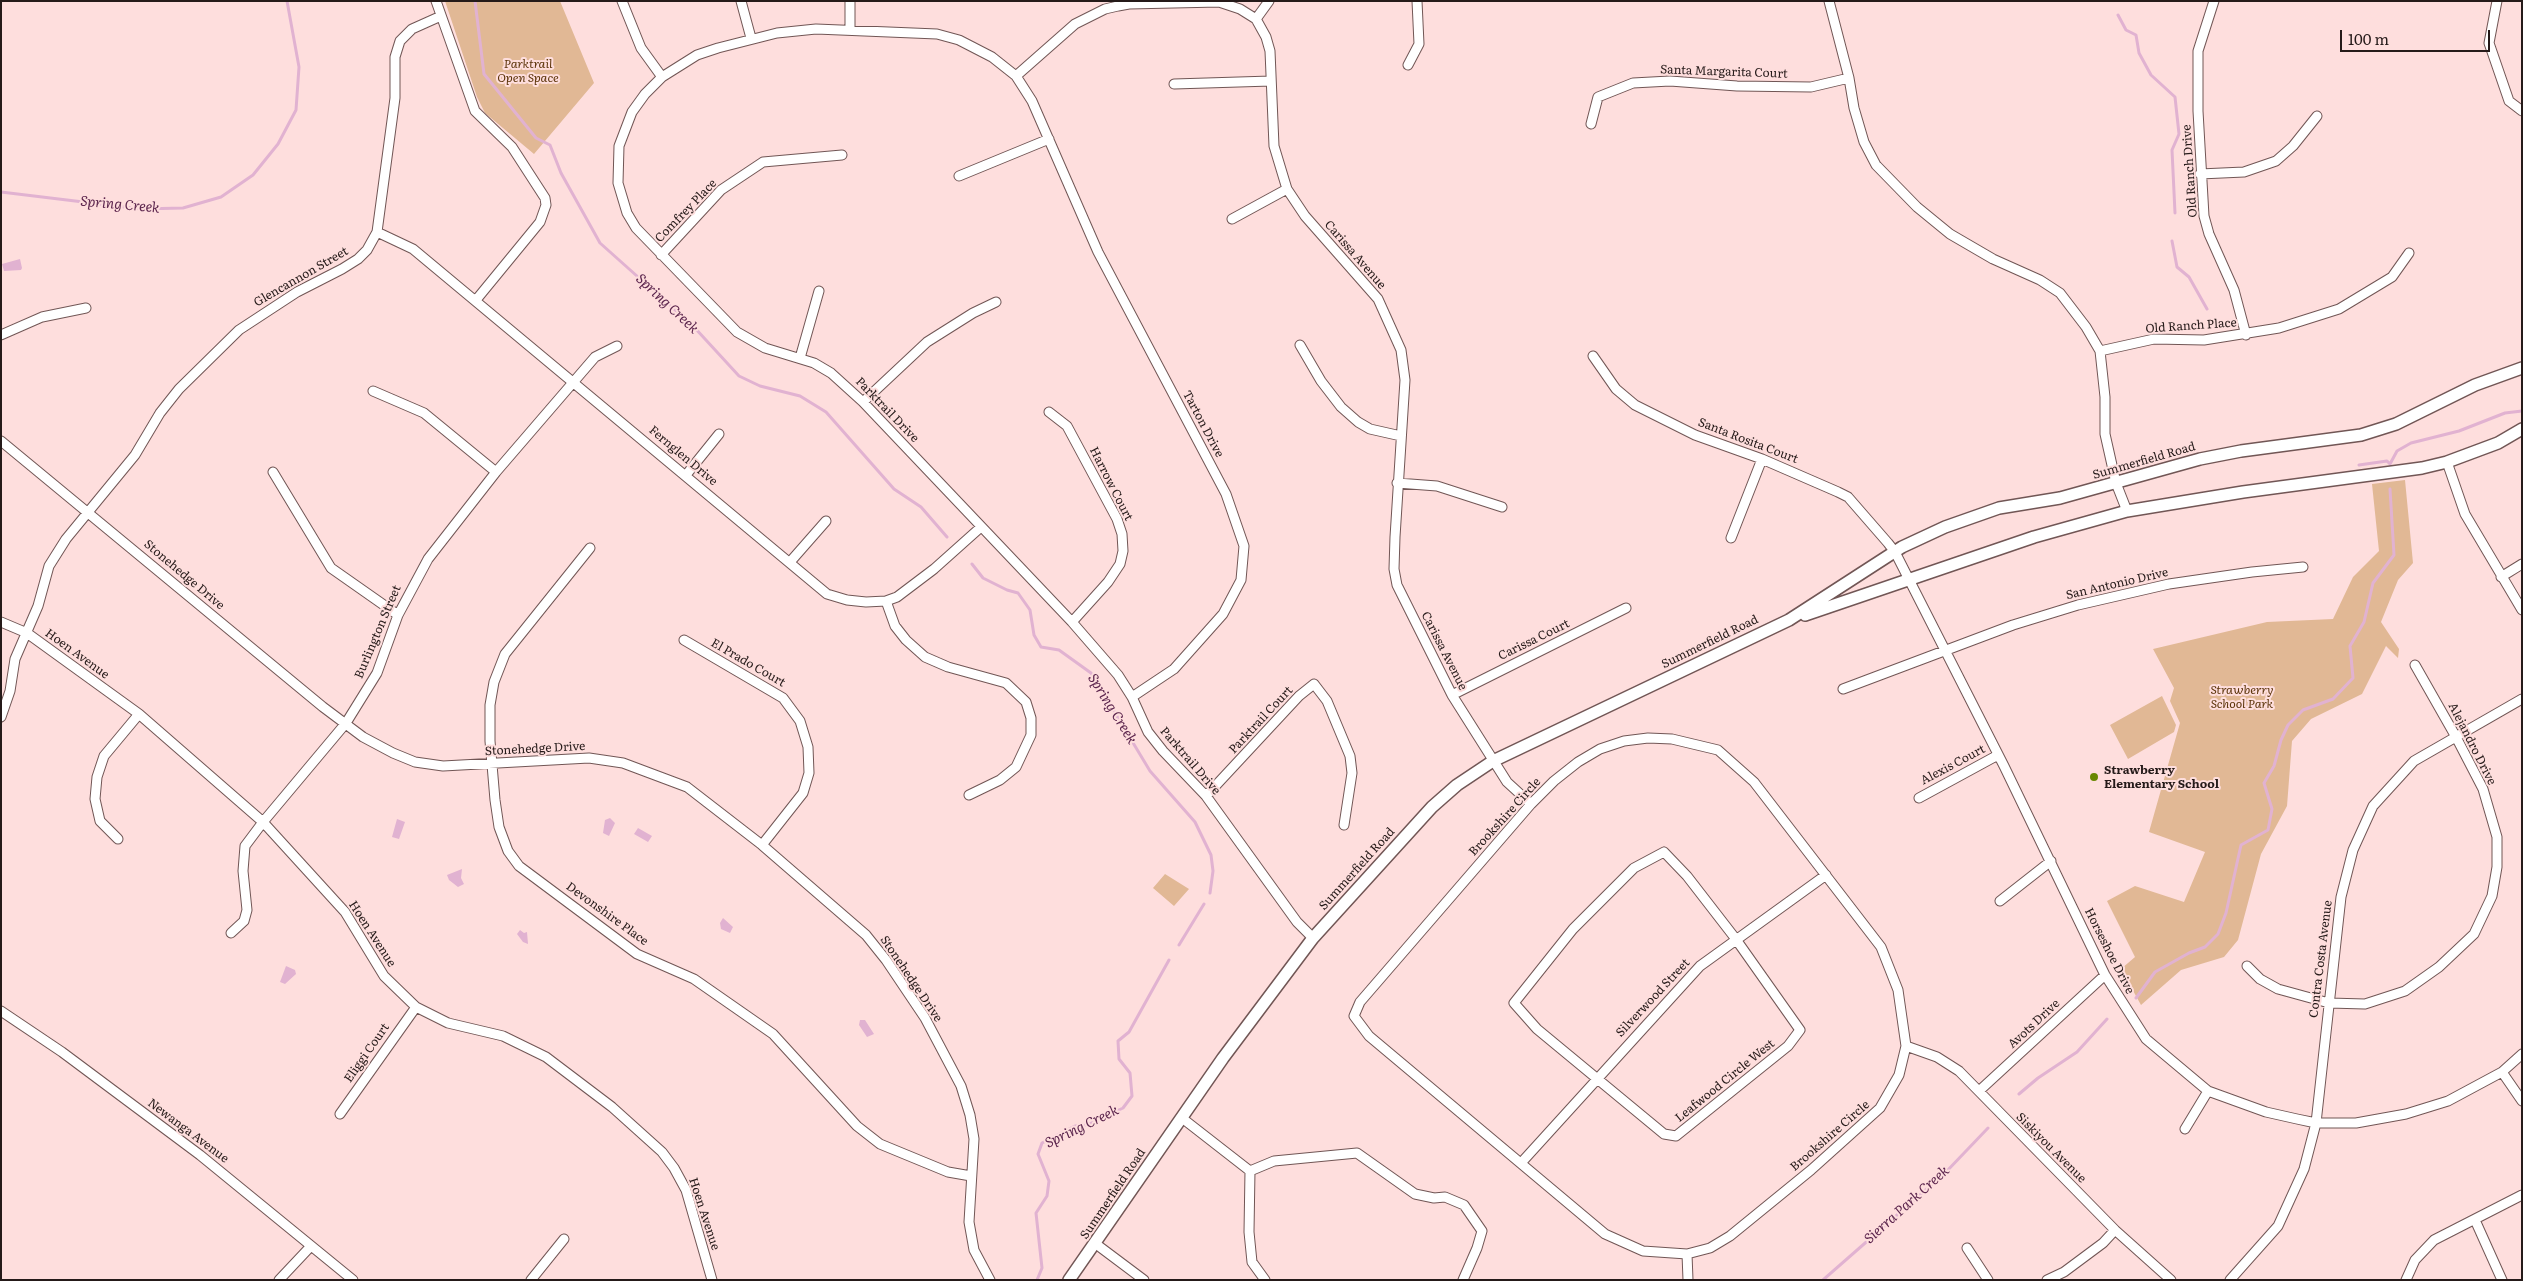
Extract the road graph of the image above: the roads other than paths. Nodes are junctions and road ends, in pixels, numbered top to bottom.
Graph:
1 (436, 1) edge
2 (622, 1) edge
3 (741, 1) edge
4 (850, 1) edge
5 (1269, 1) edge
6 (1417, 1) edge
7 (1829, 1) edge
8 (2214, 1) edge
9 (2498, 1) edge
10 (441, 16) junction
11 (1256, 19) junction
12 (850, 29) junction
13 (751, 38) junction
14 (1408, 66) dead end
15 (1016, 76) junction
16 (662, 77) junction
17 (1849, 78) junction
18 (1271, 82) junction
19 (1174, 84) dead end
20 (2522, 111) edge
21 (2317, 116) dead end
22 (1591, 124) dead end
23 (1049, 139) junction
24 (842, 155) dead end
25 (2200, 174) junction
26 (958, 176) dead end
27 (1287, 189) junction
28 (1232, 219) dead end
29 (377, 232) junction
30 (2410, 253) dead end
31 (661, 255) junction
32 (819, 291) dead end
33 (476, 300) junction
34 (996, 302) dead end
35 (86, 308) dead end
36 (1, 334) edge
37 (2246, 334) junction
38 (1300, 345) dead end
39 (617, 346) dead end
40 (2100, 352) junction
41 (1593, 356) dead end
42 (800, 358) junction
43 (2522, 368) edge
44 (574, 382) junction
45 (373, 391) dead end
46 (863, 402) junction
47 (1049, 412) dead end
48 (2522, 428) edge
49 (718, 434) dead end
50 (1401, 436) junction
51 (1, 441) edge
52 (1762, 459) junction
53 (2447, 462) junction
54 (273, 472) dead end
55 (496, 472) junction
56 (686, 475) junction
57 (1397, 483) junction
58 (2116, 484) junction
59 (1502, 507) dead end
60 (2127, 511) junction
61 (89, 512) junction
62 (826, 521) dead end
63 (981, 527) junction
64 (1731, 538) dead end
65 (590, 548) dead end
66 (1894, 552) junction
67 (790, 562) junction
68 (2522, 564) edge
69 (2302, 567) dead end
70 (2501, 577) junction
71 (1908, 580) junction
72 (886, 601) junction
73 (1626, 608) dead end
74 (2522, 610) edge
75 (398, 615) junction
76 (1789, 620) junction
77 (1, 622) edge
78 (1072, 622) junction
79 (27, 633) junction
80 (684, 640) dead end
81 (1944, 652) junction
82 (2415, 665) dead end
83 (1843, 689) dead end
84 (1452, 695) junction
85 (1132, 697) junction
86 (2522, 699) edge
87 (139, 714) junction
88 (1, 717) edge
89 (346, 723) junction
90 (2456, 737) junction
91 (1998, 755) junction
92 (1494, 761) junction
93 (493, 764) junction
94 (969, 796) dead end
95 (1206, 796) junction
96 (1919, 798) dead end
97 (1531, 804) junction
98 (262, 822) junction
99 (1344, 825) dead end
100 (118, 839) dead end
101 (762, 845) junction
102 (2051, 861) junction
103 (1826, 875) junction
104 (2000, 901) dead end
105 (231, 933) dead end
106 (1313, 938) junction
107 (1735, 938) junction
108 (2246, 966) dead end
109 (2105, 975) junction
110 (2328, 1003) junction
111 (416, 1007) junction
112 (1, 1011) edge
113 (1906, 1046) junction
114 (2522, 1054) edge
115 (2502, 1072) junction
116 (1597, 1078) junction
117 (1979, 1091) junction
118 (2208, 1092) junction
119 (2522, 1101) edge
120 (340, 1114) dead end
121 (1182, 1118) junction
122 (2316, 1123) junction
123 (2184, 1129) dead end
124 (1521, 1163) junction
125 (1250, 1171) junction
126 (970, 1176) junction
127 (2522, 1196) edge
128 (2475, 1220) junction
129 (2115, 1230) junction
130 (564, 1239) dead end
131 (1096, 1244) junction
132 (311, 1246) junction
133 (1967, 1248) dead end
134 (1687, 1254) junction
135 (279, 1280) edge
136 (353, 1280) edge
137 (531, 1280) edge
138 (712, 1280) edge
139 (990, 1280) edge
140 (1069, 1280) edge
141 (1144, 1280) edge
142 (1265, 1280) edge
143 (1463, 1280) edge
144 (1688, 1280) edge
145 (1988, 1280) edge
146 (2047, 1280) edge
147 (2171, 1280) edge
148 (2230, 1280) edge
149 (2406, 1280) edge
150 (2502, 1280) edge

1 - 10 street
2 - 16 street
3 - 13 street
4 - 12 street
5 - 11 street
6 - 14 street
7 - 17 street
8 - 25 street, Old Ranch Drive
9 - 20 street
10 - 29 street, Glencannon Street
10 - 33 street
11 - 15 street
11 - 18 street, Carissa Avenue
12 - 13 street, Parktrail Drive
12 - 15 street, Parktrail Drive
13 - 16 street, Parktrail Drive
15 - 23 street, Tarton Drive
16 - 31 street, Parktrail Drive
17 - 22 street, Santa Margarita Court
17 - 40 street
18 - 19 street
18 - 27 street, Carissa Avenue
21 - 25 street
23 - 26 street
23 - 85 street, Tarton Drive
24 - 31 street, Comfrey Place
25 - 37 street, Old Ranch Drive
27 - 28 street
27 - 50 street, Carissa Avenue
29 - 33 street, Fernglen Drive
29 - 61 street, Glencannon Street
30 - 37 street, Old Ranch Place
31 - 42 street, Parktrail Drive
32 - 42 street
33 - 44 street, Fernglen Drive
34 - 46 street
35 - 36 street
37 - 40 street, Old Ranch Place
38 - 50 street
39 - 44 street, Burlington Street
40 - 58 street
41 - 52 street, Santa Rosita Court
42 - 46 street, Parktrail Drive
43 - 58 street, Summerfield Road
44 - 55 street, Burlington Street
44 - 56 street, Fernglen Drive
45 - 55 street
46 - 63 street, Parktrail Drive
47 - 78 street, Harrow Court
48 - 53 street, Summerfield Road
49 - 56 street
50 - 57 street, Carissa Avenue
51 - 61 street, Stonehedge Drive
52 - 64 street
52 - 66 street, Santa Rosita Court
53 - 60 street, Summerfield Road
53 - 70 street
54 - 75 street
55 - 75 street, Burlington Street
56 - 67 street, Fernglen Drive
57 - 59 street
57 - 84 street, Carissa Avenue
58 - 60 street
58 - 66 street, Summerfield Road
60 - 71 street, Summerfield Road
61 - 79 street, Glencannon Street
61 - 89 street, Stonehedge Drive
62 - 67 street
63 - 72 street, Fernglen Drive
63 - 78 street, Parktrail Drive
65 - 93 street, Devonshire Place
66 - 71 street, Horseshoe Drive
66 - 76 street, Summerfield Road
67 - 72 street, Fernglen Drive
68 - 70 street
69 - 81 street, San Antonio Drive
70 - 74 street
71 - 76 street, Summerfield Road
71 - 81 street, Horseshoe Drive
72 - 94 street
73 - 84 street, Carissa Court
75 - 89 street, Burlington Street
76 - 92 street, Summerfield Road
77 - 79 street, Hoen Avenue
78 - 85 street, Parktrail Drive
79 - 87 street, Hoen Avenue
79 - 88 street, Glencannon Street
80 - 101 street, El Prado Court
81 - 83 street, San Antonio Drive
81 - 91 street, Horseshoe Drive
82 - 90 street, Alejandro Drive
84 - 92 street, Carissa Avenue
85 - 95 street, Parktrail Drive
86 - 90 street, Contra Costa Avenue
87 - 98 street, Hoen Avenue
87 - 100 street
89 - 93 street, Stonehedge Drive
89 - 98 street, Burlington Street
90 - 110 street, Contra Costa Avenue
90 - 110 street, Alejandro Drive
91 - 96 street, Alexis Court
91 - 102 street, Horseshoe Drive
92 - 97 street, Carissa Avenue
92 - 106 street, Summerfield Road
93 - 101 street, Stonehedge Drive
93 - 126 street, Devonshire Place
95 - 99 street, Parktrail Court
95 - 106 street, Parktrail Drive
97 - 103 street, Brookshire Circle
97 - 124 street, Brookshire Circle
98 - 105 street, Burlington Street
98 - 111 street, Hoen Avenue
101 - 126 street, Stonehedge Drive
102 - 104 street
102 - 109 street, Horseshoe Drive
103 - 107 street, Silverwood Street
103 - 113 street, Brookshire Circle
106 - 121 street, Summerfield Road
107 - 116 street, Silverwood Street
107 - 116 street, Leafwood Circle West
107 - 116 street
108 - 110 street, Alejandro Drive
109 - 117 street, Avots Drive
109 - 118 street, Horseshoe Drive
110 - 122 street, Contra Costa Avenue
111 - 120 street, Eliggi Court
111 - 138 street, Hoen Avenue
112 - 132 street, Newanga Avenue
113 - 117 street, Siskiyou Avenue
113 - 134 street, Brookshire Circle
114 - 115 street, Horseshoe Drive
115 - 119 street
115 - 122 street, Horseshoe Drive
116 - 124 street, Silverwood Street
117 - 129 street, Siskiyou Avenue
118 - 122 street, Horseshoe Drive
118 - 123 street
121 - 125 street
121 - 131 street, Summerfield Road
122 - 148 street, Contra Costa Avenue
124 - 134 street, Brookshire Circle
125 - 142 street
125 - 143 street
126 - 139 street, Stonehedge Drive
127 - 128 street
128 - 149 street
128 - 150 street
129 - 146 street
129 - 147 street, Siskiyou Avenue
130 - 137 street
131 - 140 street, Summerfield Road
131 - 141 street
132 - 135 street
132 - 136 street, Newanga Avenue
133 - 145 street
134 - 144 street

